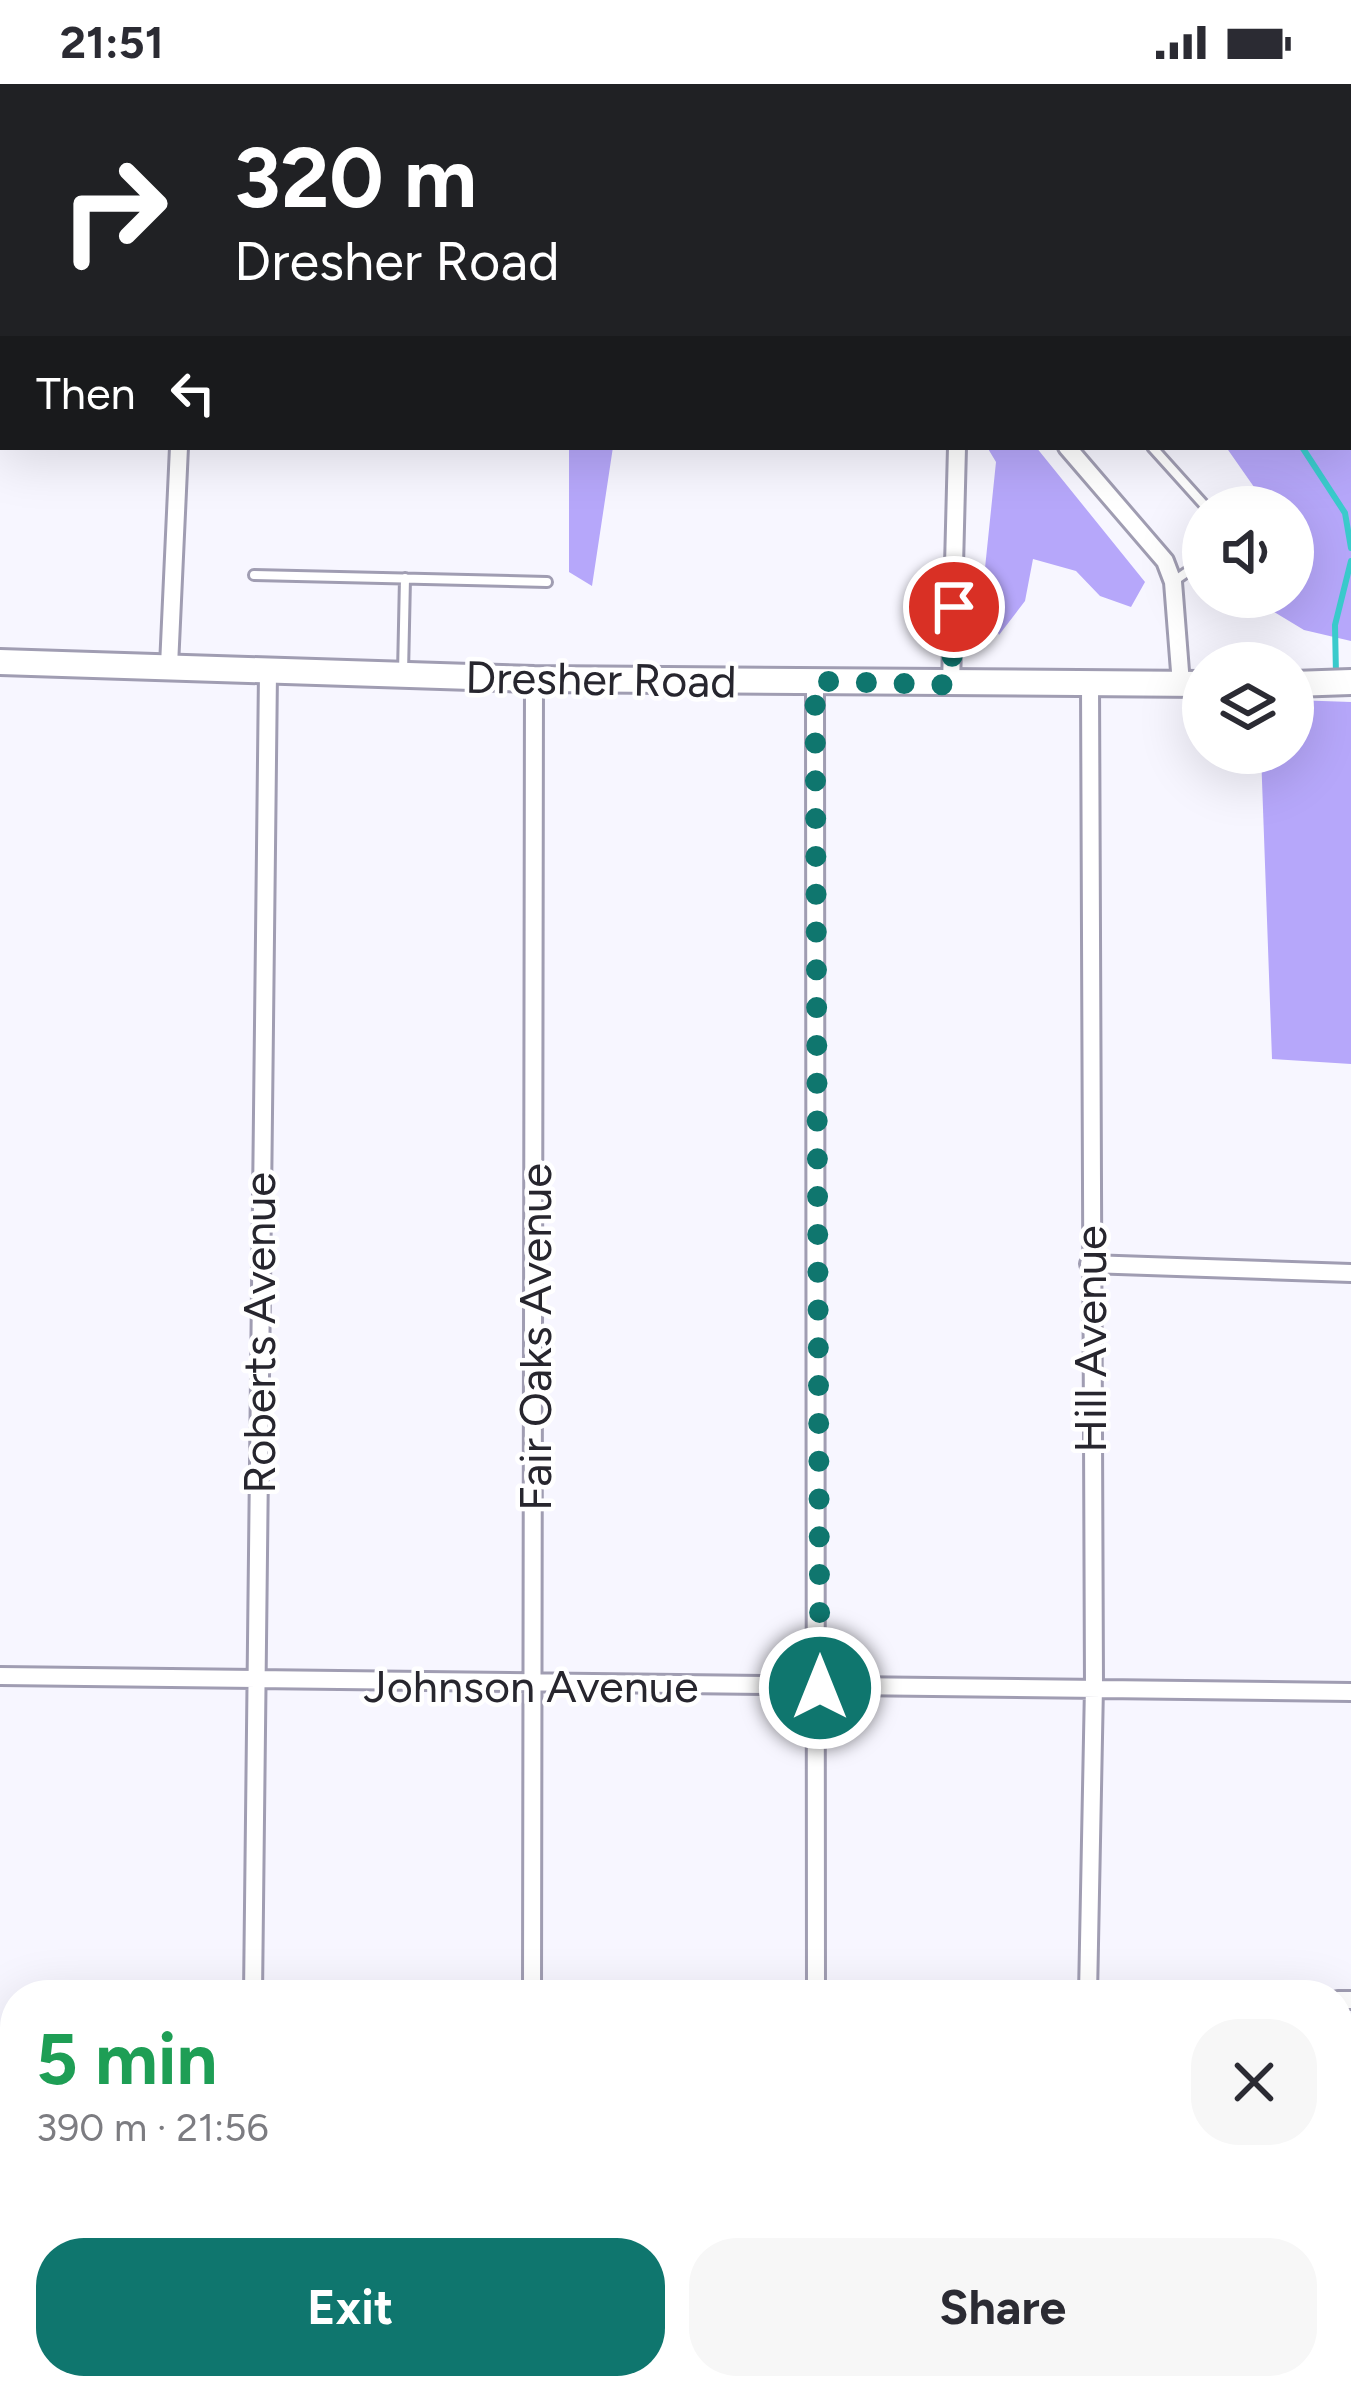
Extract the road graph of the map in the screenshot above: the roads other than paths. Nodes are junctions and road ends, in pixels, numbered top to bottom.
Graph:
1 (179, 450) edge
2 (957, 450) edge
3 (1070, 450) edge
4 (1155, 450) edge
5 (1186, 486) edge
6 (254, 575) dead end
7 (1182, 576) edge
8 (405, 578) junction
9 (548, 582) dead end
10 (1173, 582) junction
11 (1184, 642) edge
12 (0, 662) edge
13 (170, 666) junction
14 (268, 672) junction
15 (403, 676) junction
16 (534, 680) junction
17 (815, 681) junction
18 (1351, 682) edge
19 (1090, 683) junction
20 (1314, 683) edge
21 (1182, 684) edge
22 (951, 685) junction
23 (1089, 1264) junction
24 (1351, 1273) edge
25 (0, 1676) edge
26 (260, 1683) junction
27 (535, 1686) junction
28 (1094, 1686) junction
29 (820, 1688) junction
30 (1351, 1691) edge
31 (253, 1980) edge
32 (532, 1980) edge
33 (816, 1980) edge
34 (1088, 1980) edge

1 - 13 street
2 - 22 street
3 - 10 street
4 - 5 lane
6 - 8 lane
7 - 10 lane
8 - 9 lane
8 - 15 lane
10 - 11 street
12 - 13 main road, Dresher Road
13 - 14 main road, Dresher Road
14 - 15 main road, Dresher Road
14 - 26 street, Roberts Avenue
15 - 16 main road, Dresher Road
16 - 17 main road, Dresher Road
16 - 27 street, Fair Oaks Avenue
17 - 22 main road, Dresher Road
17 - 29 street
18 - 20 main road
19 - 21 main road, Dresher Road
19 - 22 main road, Dresher Road
19 - 23 street, Hill Avenue
23 - 24 street
23 - 28 street, Hill Avenue
25 - 26 street, Johnson Avenue
26 - 27 street, Johnson Avenue
26 - 31 street, Roberts Avenue
27 - 29 street, Johnson Avenue
27 - 32 street, Fair Oaks Avenue
28 - 29 street, Johnson Avenue
28 - 30 street, Johnson Avenue
28 - 34 street, Hill Avenue
29 - 33 street

